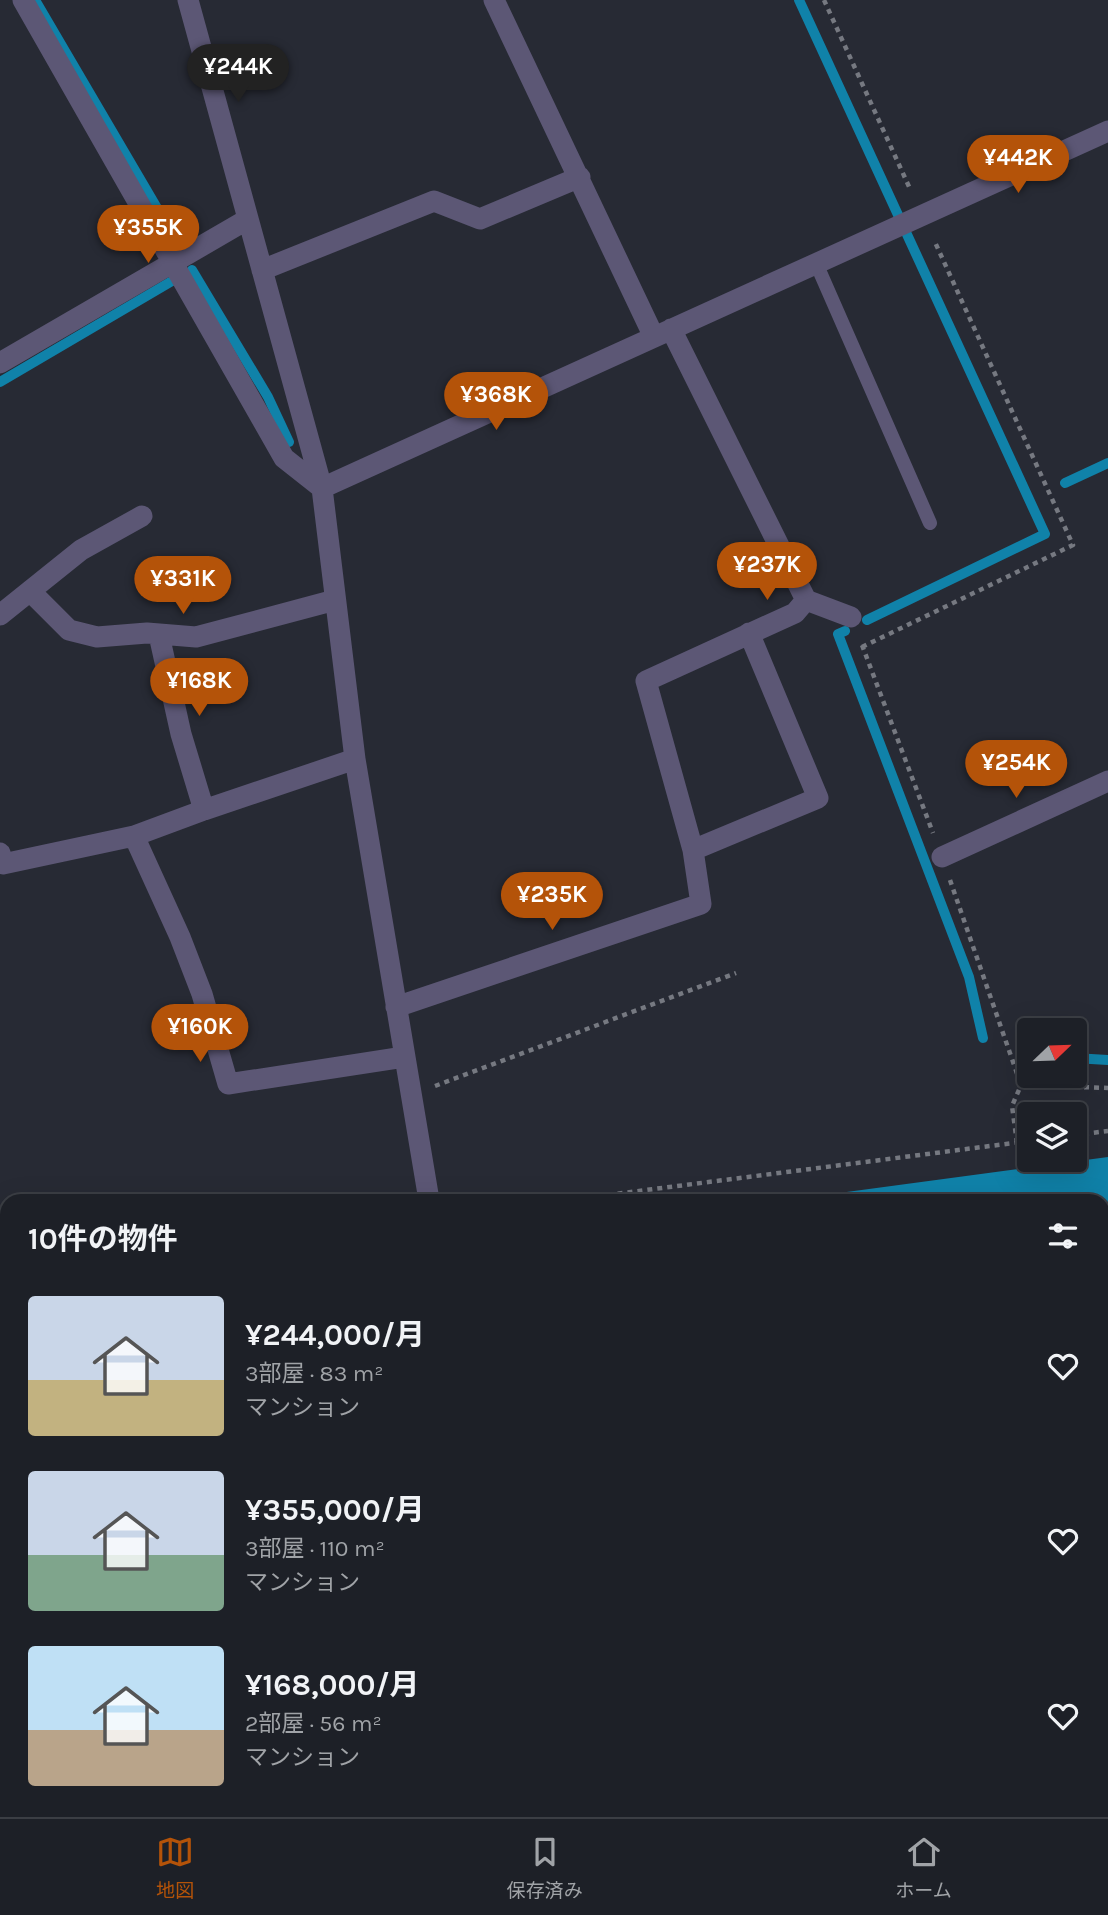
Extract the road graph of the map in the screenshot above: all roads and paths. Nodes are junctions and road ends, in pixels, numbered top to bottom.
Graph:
1 (23, 0) edge
2 (187, 0) edge
3 (494, 0) edge
4 (824, 0) edge
5 (1108, 131) edge
6 (580, 177) junction
7 (917, 217) junction
8 (248, 219) junction
9 (171, 263) junction
10 (816, 263) junction
11 (262, 270) junction
12 (662, 333) junction
13 (0, 363) edge
14 (321, 488) junction
15 (142, 516) dead end
16 (930, 523) dead end
17 (31, 592) junction
18 (335, 600) junction
19 (806, 600) junction
20 (0, 615) edge
21 (851, 617) joint
22 (749, 633) junction
23 (159, 635) junction
24 (862, 647) junction
25 (355, 759) junction
26 (1108, 781) edge
27 (204, 810) junction
28 (134, 836) junction
29 (693, 850) junction
30 (942, 857) junction
31 (1, 861) edge
32 (736, 973) dead end
33 (396, 1007) junction
34 (404, 1057) junction
35 (1017, 1073) edge
36 (1087, 1087) edge
37 (1020, 1088) edge
38 (1108, 1088) edge
39 (410, 1091) junction
40 (1108, 1131) edge
41 (1087, 1133) edge
42 (1017, 1143) joint
43 (428, 1194) edge
44 (615, 1194) edge

1 - 9 street
2 - 8 street
3 - 6 street
4 - 7 path
5 - 7 street
6 - 11 street
6 - 12 street
7 - 10 street
7 - 24 path
8 - 9 street
8 - 11 street
9 - 13 street
9 - 14 street
10 - 12 street
10 - 16 lane
11 - 14 street
12 - 14 street
12 - 19 street
14 - 18 street
15 - 17 street
17 - 20 street
17 - 23 street
18 - 23 street
18 - 25 street
19 - 21 street
19 - 22 street
21 - 24 path
22 - 29 street
22 - 29 street
23 - 27 street
24 - 30 path
25 - 27 street
25 - 33 street
26 - 30 street
27 - 28 street
28 - 31 street
28 - 34 street
29 - 33 street
30 - 35 path
32 - 39 path
33 - 34 street
34 - 39 street
36 - 38 path
37 - 42 path
39 - 43 street
40 - 41 path
42 - 44 path

